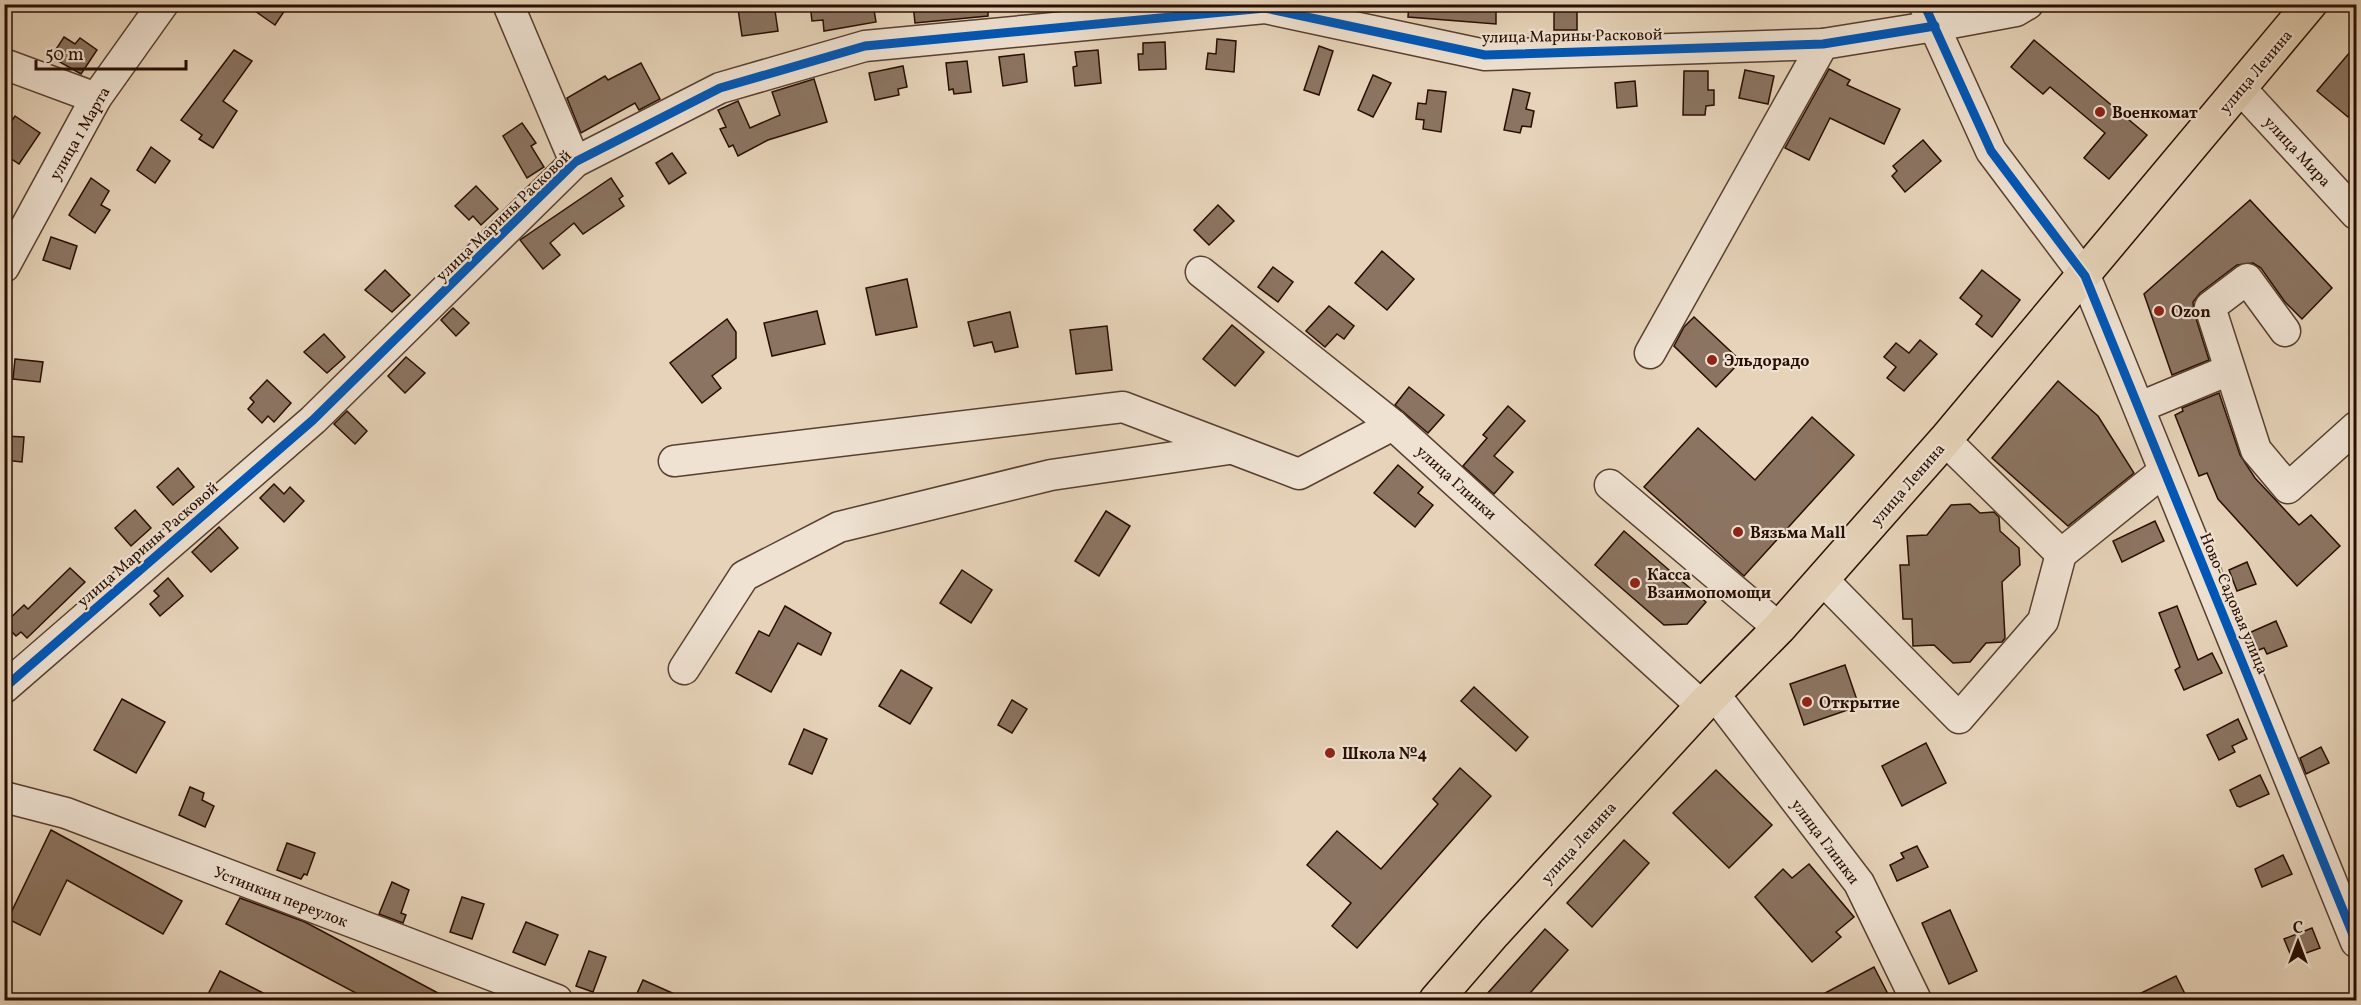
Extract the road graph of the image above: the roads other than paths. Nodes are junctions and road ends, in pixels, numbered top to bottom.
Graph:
1 (163, 4) edge
2 (508, 4) edge
3 (2028, 4) edge
4 (2310, 4) edge
5 (1929, 15) edge
6 (1823, 44) junction
7 (4, 64) edge
8 (2240, 88) junction
9 (96, 98) junction
10 (575, 162) junction
11 (2356, 214) edge
12 (4, 267) edge
13 (1201, 272) dead end
14 (2085, 276) junction
15 (2285, 331) dead end
16 (1650, 353) dead end
17 (2229, 370) junction
18 (2140, 407) junction
19 (1393, 425) junction
20 (2356, 428) edge
21 (1945, 440) junction
22 (1232, 448) junction
23 (674, 461) dead end
24 (2164, 471) junction
25 (1610, 484) dead end
26 (2061, 554) junction
27 (1822, 580) junction
28 (1779, 628) junction
29 (684, 669) dead end
30 (4, 688) edge
31 (1708, 700) junction
32 (4, 797) edge
33 (2356, 942) edge
34 (557, 1000) edge
35 (1436, 1000) edge
36 (1916, 1000) edge

1 - 9 street, улица 1 Марта
2 - 10 street
3 - 5 street, улица Марины Расковой
4 - 8 main road, улица Ленина
5 - 6 street, улица Марины Расковой
5 - 14 street, Ново-Садовая улица
6 - 10 street, улица Марины Расковой
6 - 16 street
7 - 9 street
8 - 11 street, улица Мира
8 - 14 main road, улица Ленина
9 - 12 street, улица 1 Марта
10 - 30 street, улица Марины Расковой
13 - 19 street, улица Глинки
14 - 18 street, Ново-Садовая улица
14 - 21 main road, улица Ленина
15 - 17 street
17 - 18 street
17 - 20 street
18 - 24 street, Ново-Садовая улица
19 - 22 street
19 - 31 street, улица Глинки
21 - 26 street
21 - 27 main road, улица Ленина
22 - 23 street
22 - 29 street
24 - 26 street
24 - 33 street, Ново-Садовая улица
25 - 28 street
26 - 27 street
27 - 28 main road, улица Ленина
28 - 31 main road, улица Ленина
31 - 35 main road, улица Ленина
31 - 36 street, улица Глинки
32 - 34 street, Устинкин переулок

